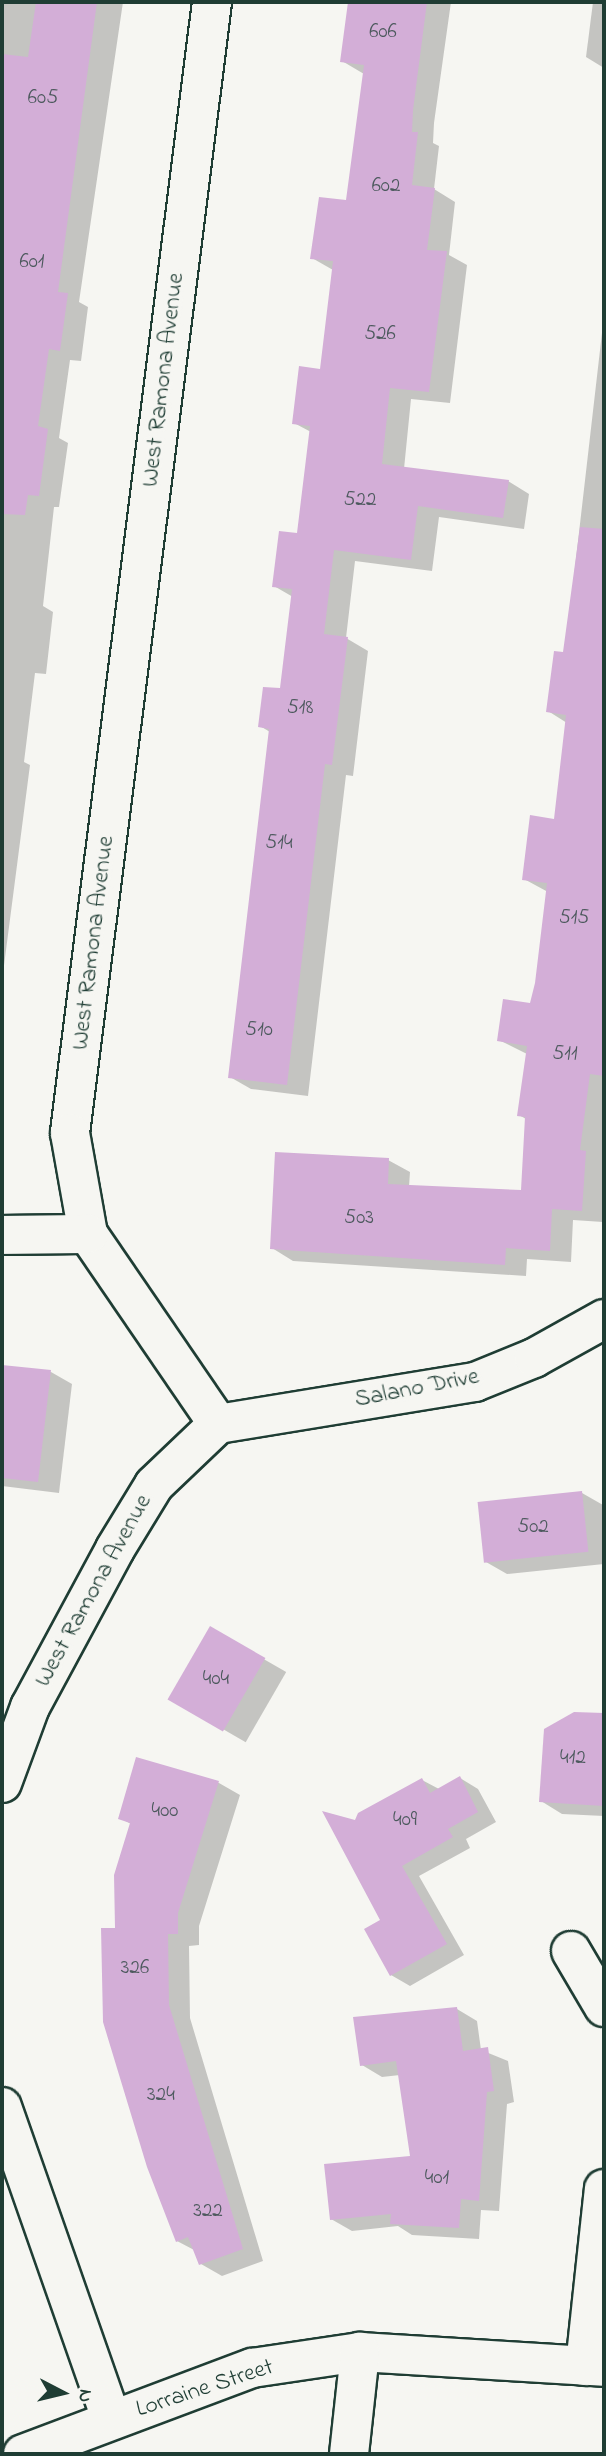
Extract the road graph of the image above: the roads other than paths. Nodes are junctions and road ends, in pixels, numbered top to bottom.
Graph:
1 (212, 2) edge
2 (88, 1234) junction
3 (2, 1235) edge
4 (604, 1319) edge
5 (218, 1424) junction
6 (2, 1783) edge
7 (571, 1951) dead end
8 (604, 2007) edge
9 (2, 2107) edge
10 (604, 2189) edge
11 (359, 2352) junction
12 (595, 2367) edge
13 (111, 2419) junction
14 (23, 2454) edge
15 (349, 2454) edge

1 - 2 street, West Ramona Avenue
2 - 3 street
2 - 5 street, West Ramona Avenue
4 - 5 street, Salano Drive
5 - 6 street, West Ramona Avenue
7 - 8 street
9 - 13 street
10 - 12 street
11 - 12 street, Lorraine Street
11 - 13 street, Lorraine Street
11 - 15 street
13 - 14 street, Lorraine Street

